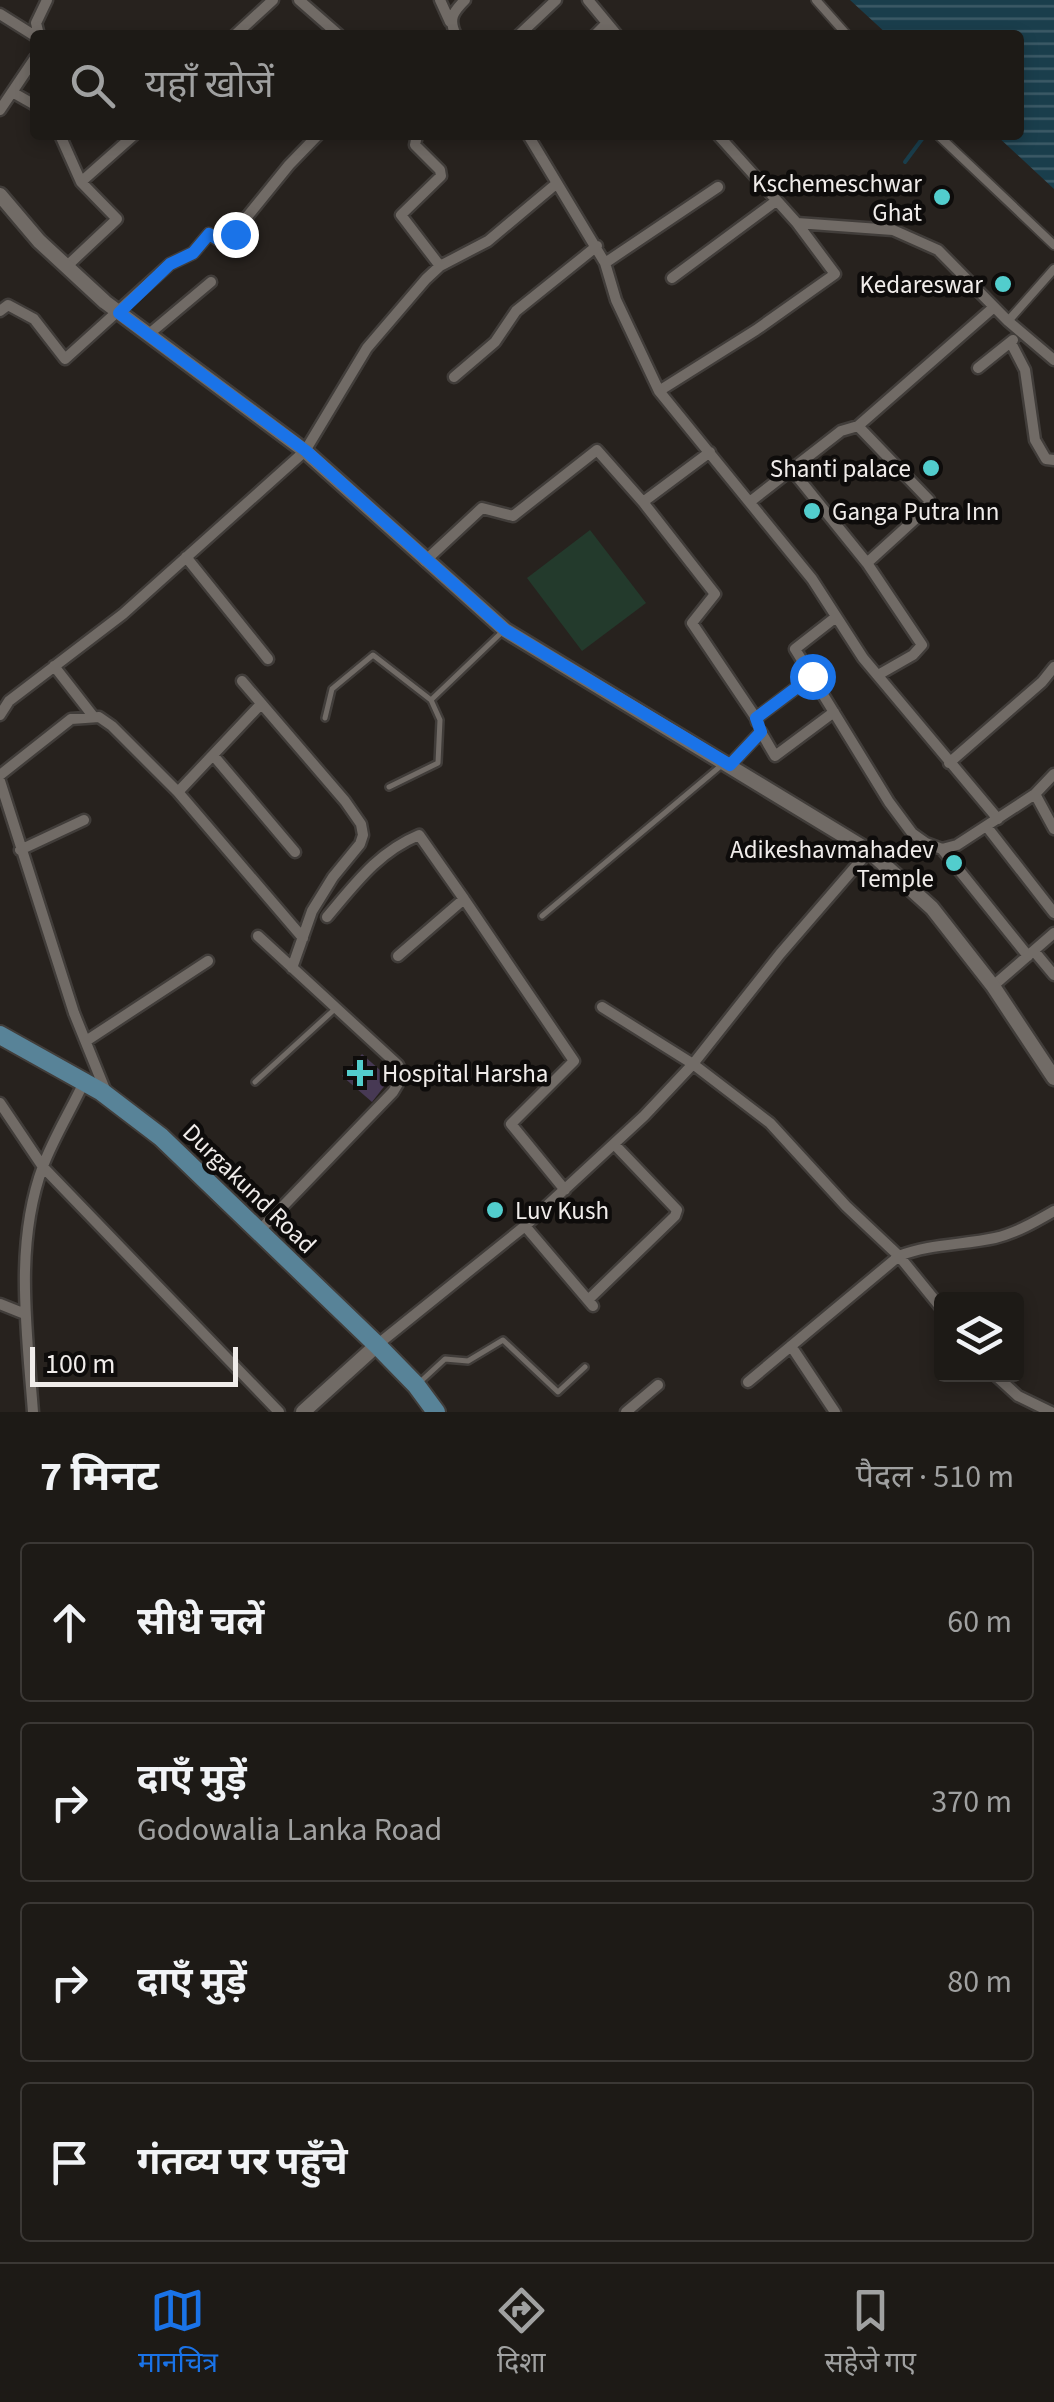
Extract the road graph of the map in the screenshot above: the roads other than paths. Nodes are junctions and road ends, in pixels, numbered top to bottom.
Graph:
1 (48, 0) edge
2 (274, 0) edge
3 (300, 0) edge
4 (440, 0) edge
5 (465, 0) edge
6 (556, 0) edge
7 (588, 0) edge
8 (816, 0) edge
9 (0, 14) edge
10 (607, 22) junction
11 (451, 23) junction
12 (37, 30) edge
13 (241, 30) edge
14 (333, 30) edge
15 (454, 30) edge
16 (524, 30) edge
17 (600, 30) edge
18 (614, 30) edge
19 (843, 30) edge
20 (30, 31) edge
21 (30, 65) edge
22 (12, 92) junction
23 (30, 102) edge
24 (0, 110) edge
25 (62, 140) edge
26 (128, 140) edge
27 (313, 140) edge
28 (416, 140) edge
29 (531, 140) edge
30 (722, 140) edge
31 (943, 140) edge
32 (81, 182) junction
33 (556, 184) junction
34 (718, 187) dead end
35 (0, 195) edge
36 (776, 201) junction
37 (797, 223) junction
38 (1054, 245) edge
39 (597, 246) junction
40 (606, 262) junction
41 (66, 266) junction
42 (440, 266) junction
43 (1054, 269) edge
44 (672, 278) dead end
45 (211, 282) dead end
46 (994, 307) junction
47 (0, 311) edge
48 (119, 313) junction
49 (1008, 321) junction
50 (1020, 331) junction
51 (149, 334) junction
52 (1010, 343) junction
53 (1054, 360) edge
54 (978, 368) dead end
55 (454, 376) dead end
56 (659, 392) junction
57 (858, 426) junction
58 (306, 451) junction
59 (710, 452) junction
60 (1054, 460) edge
61 (792, 469) junction
62 (751, 501) junction
63 (643, 502) junction
64 (186, 556) junction
65 (425, 561) junction
66 (866, 562) junction
67 (836, 617) junction
68 (505, 630) junction
69 (268, 659) dead end
70 (54, 666) junction
71 (1054, 667) edge
72 (878, 675) junction
73 (812, 676) junction
74 (242, 681) dead end
75 (431, 700) junction
76 (261, 704) junction
77 (834, 712) junction
78 (0, 714) edge
79 (94, 717) junction
80 (325, 718) dead end
81 (756, 718) junction
82 (761, 732) junction
83 (213, 755) junction
84 (950, 763) junction
85 (728, 764) junction
86 (1054, 774) edge
87 (0, 782) edge
88 (390, 786) dead end
89 (178, 792) junction
90 (1035, 794) junction
91 (998, 819) junction
92 (84, 820) dead end
93 (987, 826) junction
94 (1054, 829) edge
95 (942, 849) junction
96 (20, 850) junction
97 (869, 850) junction
98 (295, 852) dead end
99 (464, 899) junction
100 (1054, 913) edge
101 (542, 916) dead end
102 (327, 918) dead end
103 (1054, 933) edge
104 (258, 936) dead end
105 (302, 938) junction
106 (1030, 954) junction
107 (398, 956) dead end
108 (208, 961) dead end
109 (292, 968) junction
110 (1054, 974) edge
111 (993, 986) junction
112 (336, 1008) junction
113 (602, 1008) dead end
114 (0, 1035) edge
115 (86, 1041) junction
116 (693, 1064) junction
117 (1054, 1078) edge
118 (84, 1082) junction
119 (254, 1082) dead end
120 (108, 1097) junction
121 (0, 1103) edge
122 (614, 1144) junction
123 (43, 1166) junction
124 (565, 1190) junction
125 (1054, 1211) edge
126 (525, 1226) junction
127 (260, 1230) junction
128 (898, 1256) junction
129 (934, 1299) edge
130 (0, 1304) edge
131 (25, 1314) junction
132 (377, 1344) junction
133 (792, 1346) junction
134 (586, 1367) dead end
135 (748, 1382) dead end
136 (1003, 1382) edge
137 (658, 1384) dead end
138 (416, 1385) junction
139 (33, 1412) edge
140 (279, 1412) edge
141 (303, 1412) edge
142 (436, 1412) edge
143 (626, 1412) edge
144 (836, 1412) edge
145 (1051, 1412) edge

1 - 12 street
2 - 13 street
3 - 14 street
4 - 11 street
5 - 11 street
6 - 16 street
7 - 10 street
8 - 19 street
9 - 20 street
10 - 17 street
10 - 18 street
11 - 15 street
21 - 22 street
22 - 23 street
22 - 24 street
25 - 32 street
26 - 32 street
27 - 48 street
28 - 42 street
29 - 33 street
30 - 36 street
31 - 38 street
32 - 41 street
33 - 39 street
33 - 42 street
34 - 40 street
35 - 41 street
36 - 37 street
36 - 44 street
37 - 46 street
37 - 56 street
39 - 40 street
39 - 55 street
40 - 56 street
41 - 48 street
42 - 58 street
43 - 49 street
45 - 51 street
46 - 49 street
46 - 57 street
47 - 48 street
48 - 51 street
49 - 50 street
50 - 52 street
50 - 53 street
51 - 58 street
52 - 54 street
52 - 60 street
56 - 59 street
57 - 61 street
57 - 66 street
58 - 64 street
58 - 65 street
59 - 62 street
59 - 63 street
61 - 62 street
61 - 66 street
62 - 67 street
63 - 65 street
63 - 81 street
64 - 69 street
64 - 70 street
65 - 68 street
66 - 72 street
67 - 72 street
67 - 73 street
68 - 75 lane
68 - 85 street
70 - 78 street
70 - 79 street
71 - 84 street
72 - 84 street
73 - 77 street
73 - 81 street
74 - 76 street
75 - 80 lane
75 - 88 lane
76 - 83 street
76 - 105 street
77 - 82 street
77 - 95 street
79 - 87 street
79 - 89 street
81 - 82 street
82 - 85 street
83 - 89 street
83 - 98 street
84 - 91 street
85 - 97 street
85 - 101 lane
86 - 90 street
87 - 96 street
89 - 105 street
90 - 91 street
90 - 94 street
91 - 93 street
92 - 96 street
93 - 95 street
93 - 100 street
95 - 106 street
96 - 115 street
97 - 111 street
97 - 116 street
99 - 102 street
99 - 107 street
99 - 124 street
103 - 106 street
104 - 109 street
105 - 109 street
106 - 110 street
106 - 111 street
108 - 115 street
109 - 112 street
111 - 117 street
112 - 119 lane
112 - 127 street
113 - 116 street
114 - 118 main road, Durgakund Road
115 - 120 street
116 - 122 street
116 - 128 street
118 - 120 main road, Durgakund Road
118 - 123 street
120 - 127 main road, Durgakund Road
121 - 123 street
122 - 124 street
122 - 126 street
123 - 131 street
123 - 140 street
124 - 126 street
125 - 128 street
126 - 132 street
127 - 132 main road, Durgakund Road
128 - 129 street
128 - 133 street
130 - 131 street
131 - 139 street
132 - 138 main road, Durgakund Road
132 - 141 street
133 - 135 street
133 - 144 street
134 - 138 lane
136 - 145 street
137 - 143 street
138 - 142 main road, Durgakund Road

